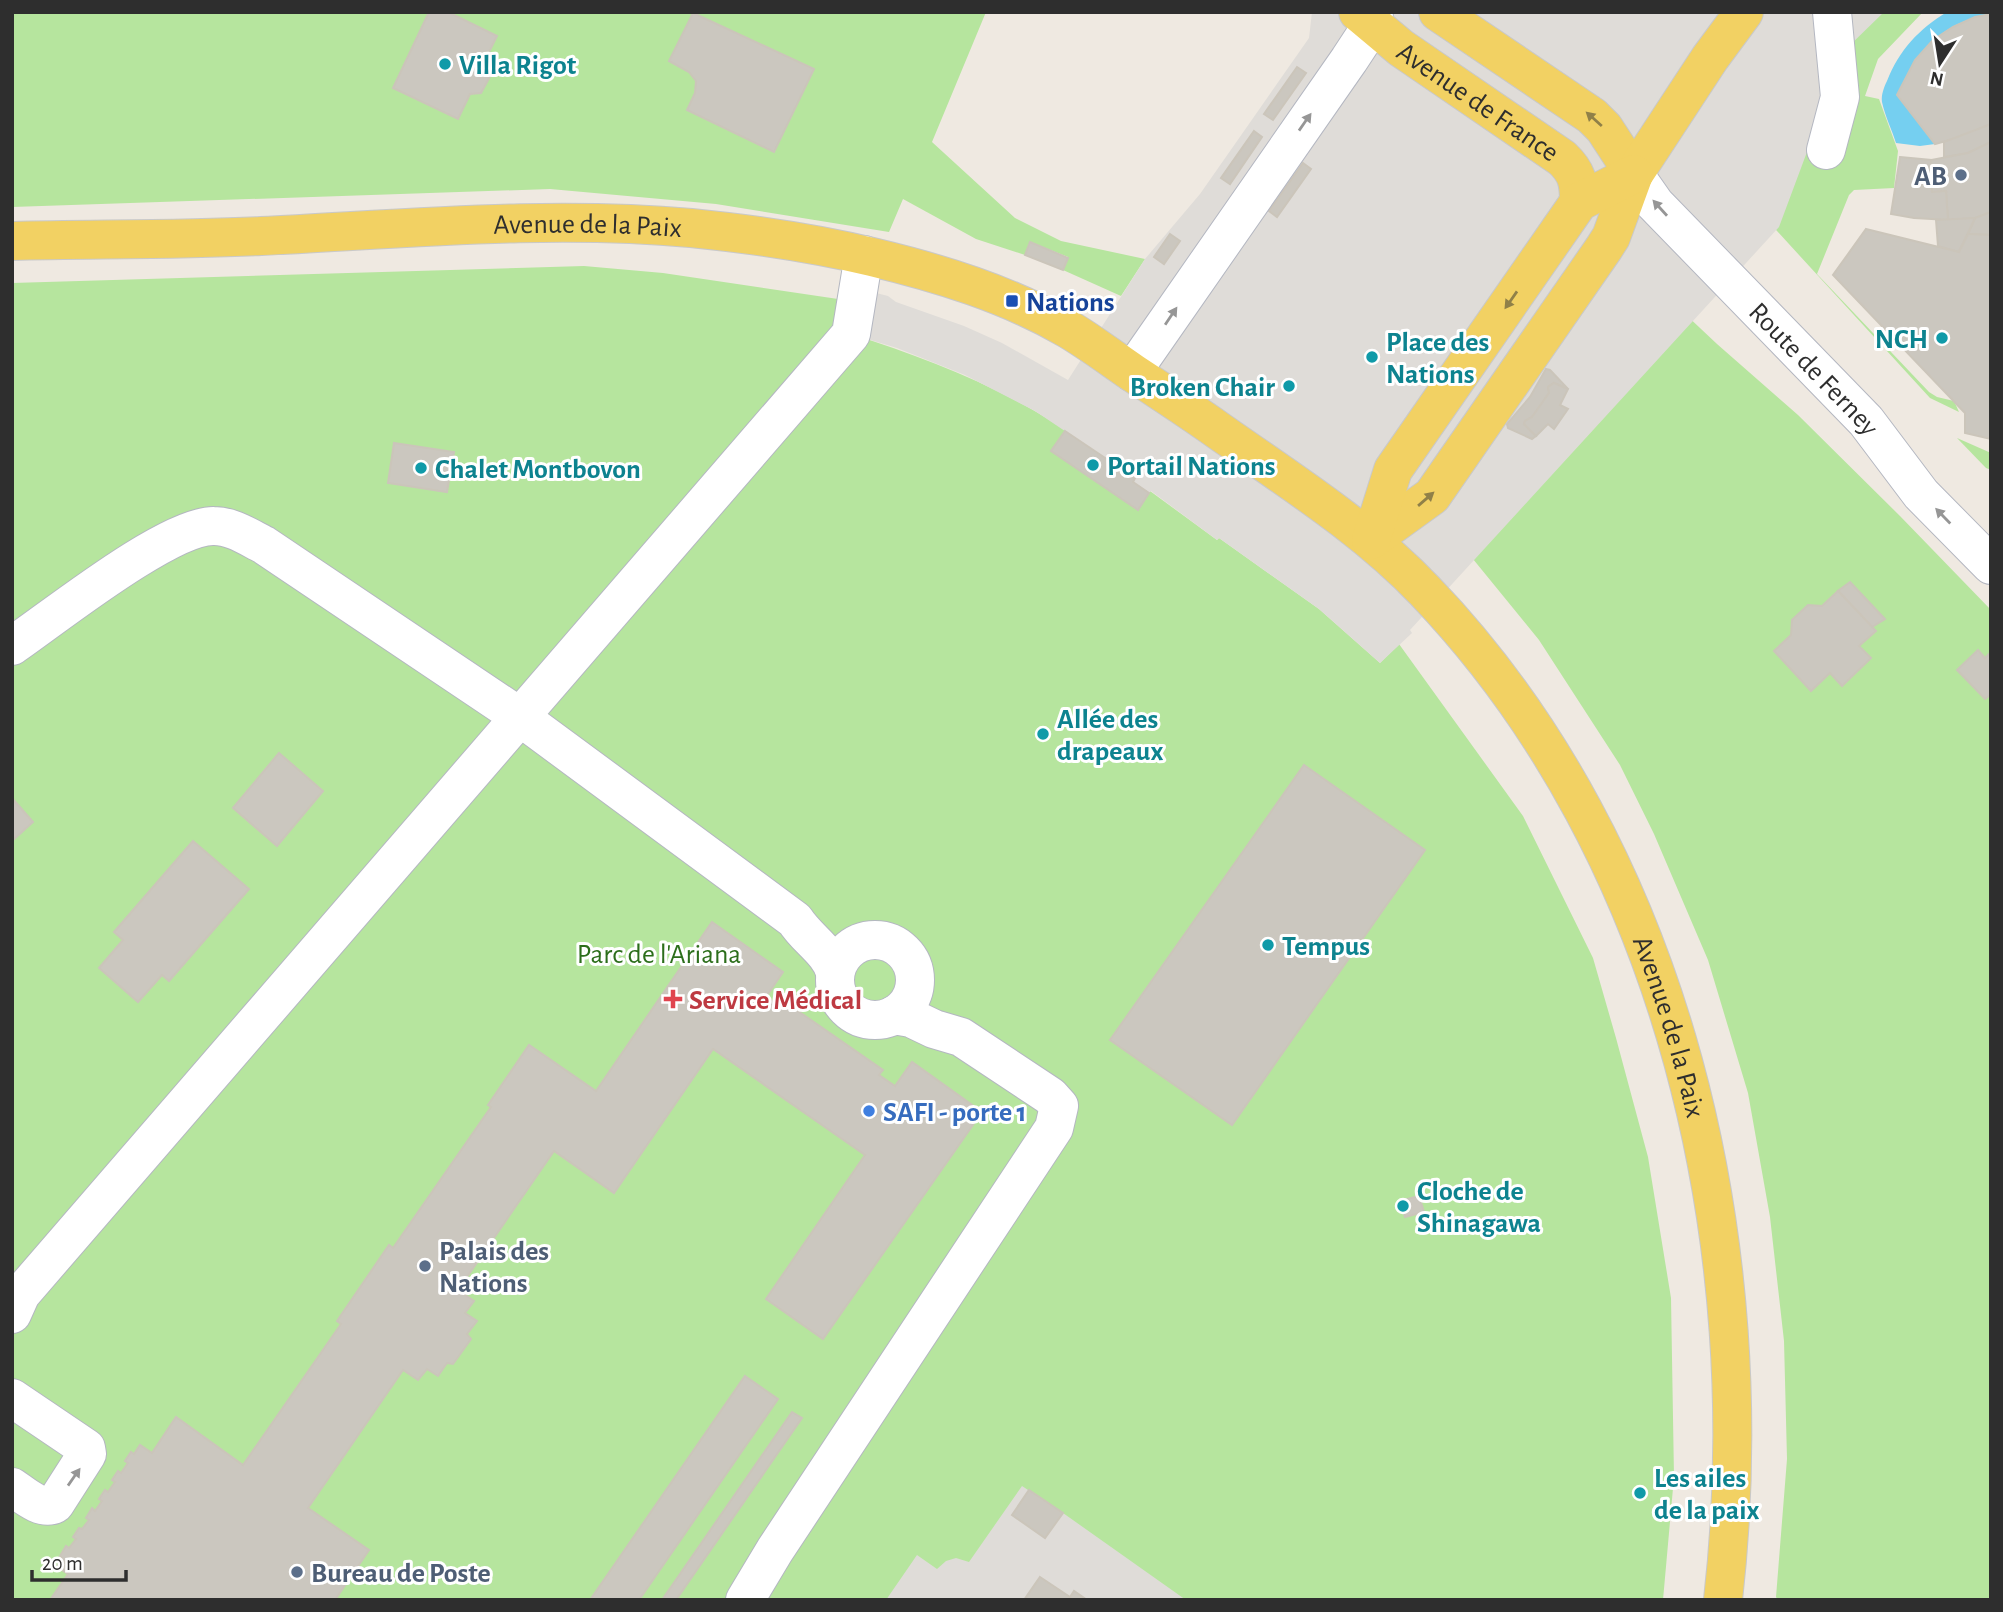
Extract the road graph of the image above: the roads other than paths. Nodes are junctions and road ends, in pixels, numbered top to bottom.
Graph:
1 (1438, 12) edge
2 (1744, 12) edge
3 (1832, 12) edge
4 (1368, 17) edge
5 (1826, 150) dead end
6 (1634, 174) junction
7 (1579, 202) junction
8 (12, 241) edge
9 (864, 255) junction
10 (1132, 372) junction
11 (1371, 540) junction
12 (1991, 565) edge
13 (12, 646) edge
14 (520, 717) junction
15 (847, 958) junction
16 (915, 980) junction
17 (894, 1015) junction
18 (961, 1037) junction
19 (15, 1302) edge
20 (12, 1398) edge
21 (16, 1498) edge
22 (745, 1600) edge
23 (1723, 1600) edge

6 -> 1 main road, Avenue de France
2 - 6 main road
3 - 5 street
4 - 7 main road, Avenue de France
10 -> 4 street
6 - 7 main road
11 -> 6 main road
12 -> 6 street, Route de Ferney
7 -> 11 main road
8 - 9 main road, Avenue de la Paix
9 - 10 main road, Avenue de la Paix
9 - 14 street
10 - 11 main road
11 - 23 main road, Avenue de la Paix
13 - 14 street
14 - 15 street
14 - 19 street
15 - 16 street
15 - 17 street
16 - 17 street
16 - 18 street
17 - 18 street
18 - 22 street
21 -> 20 street

